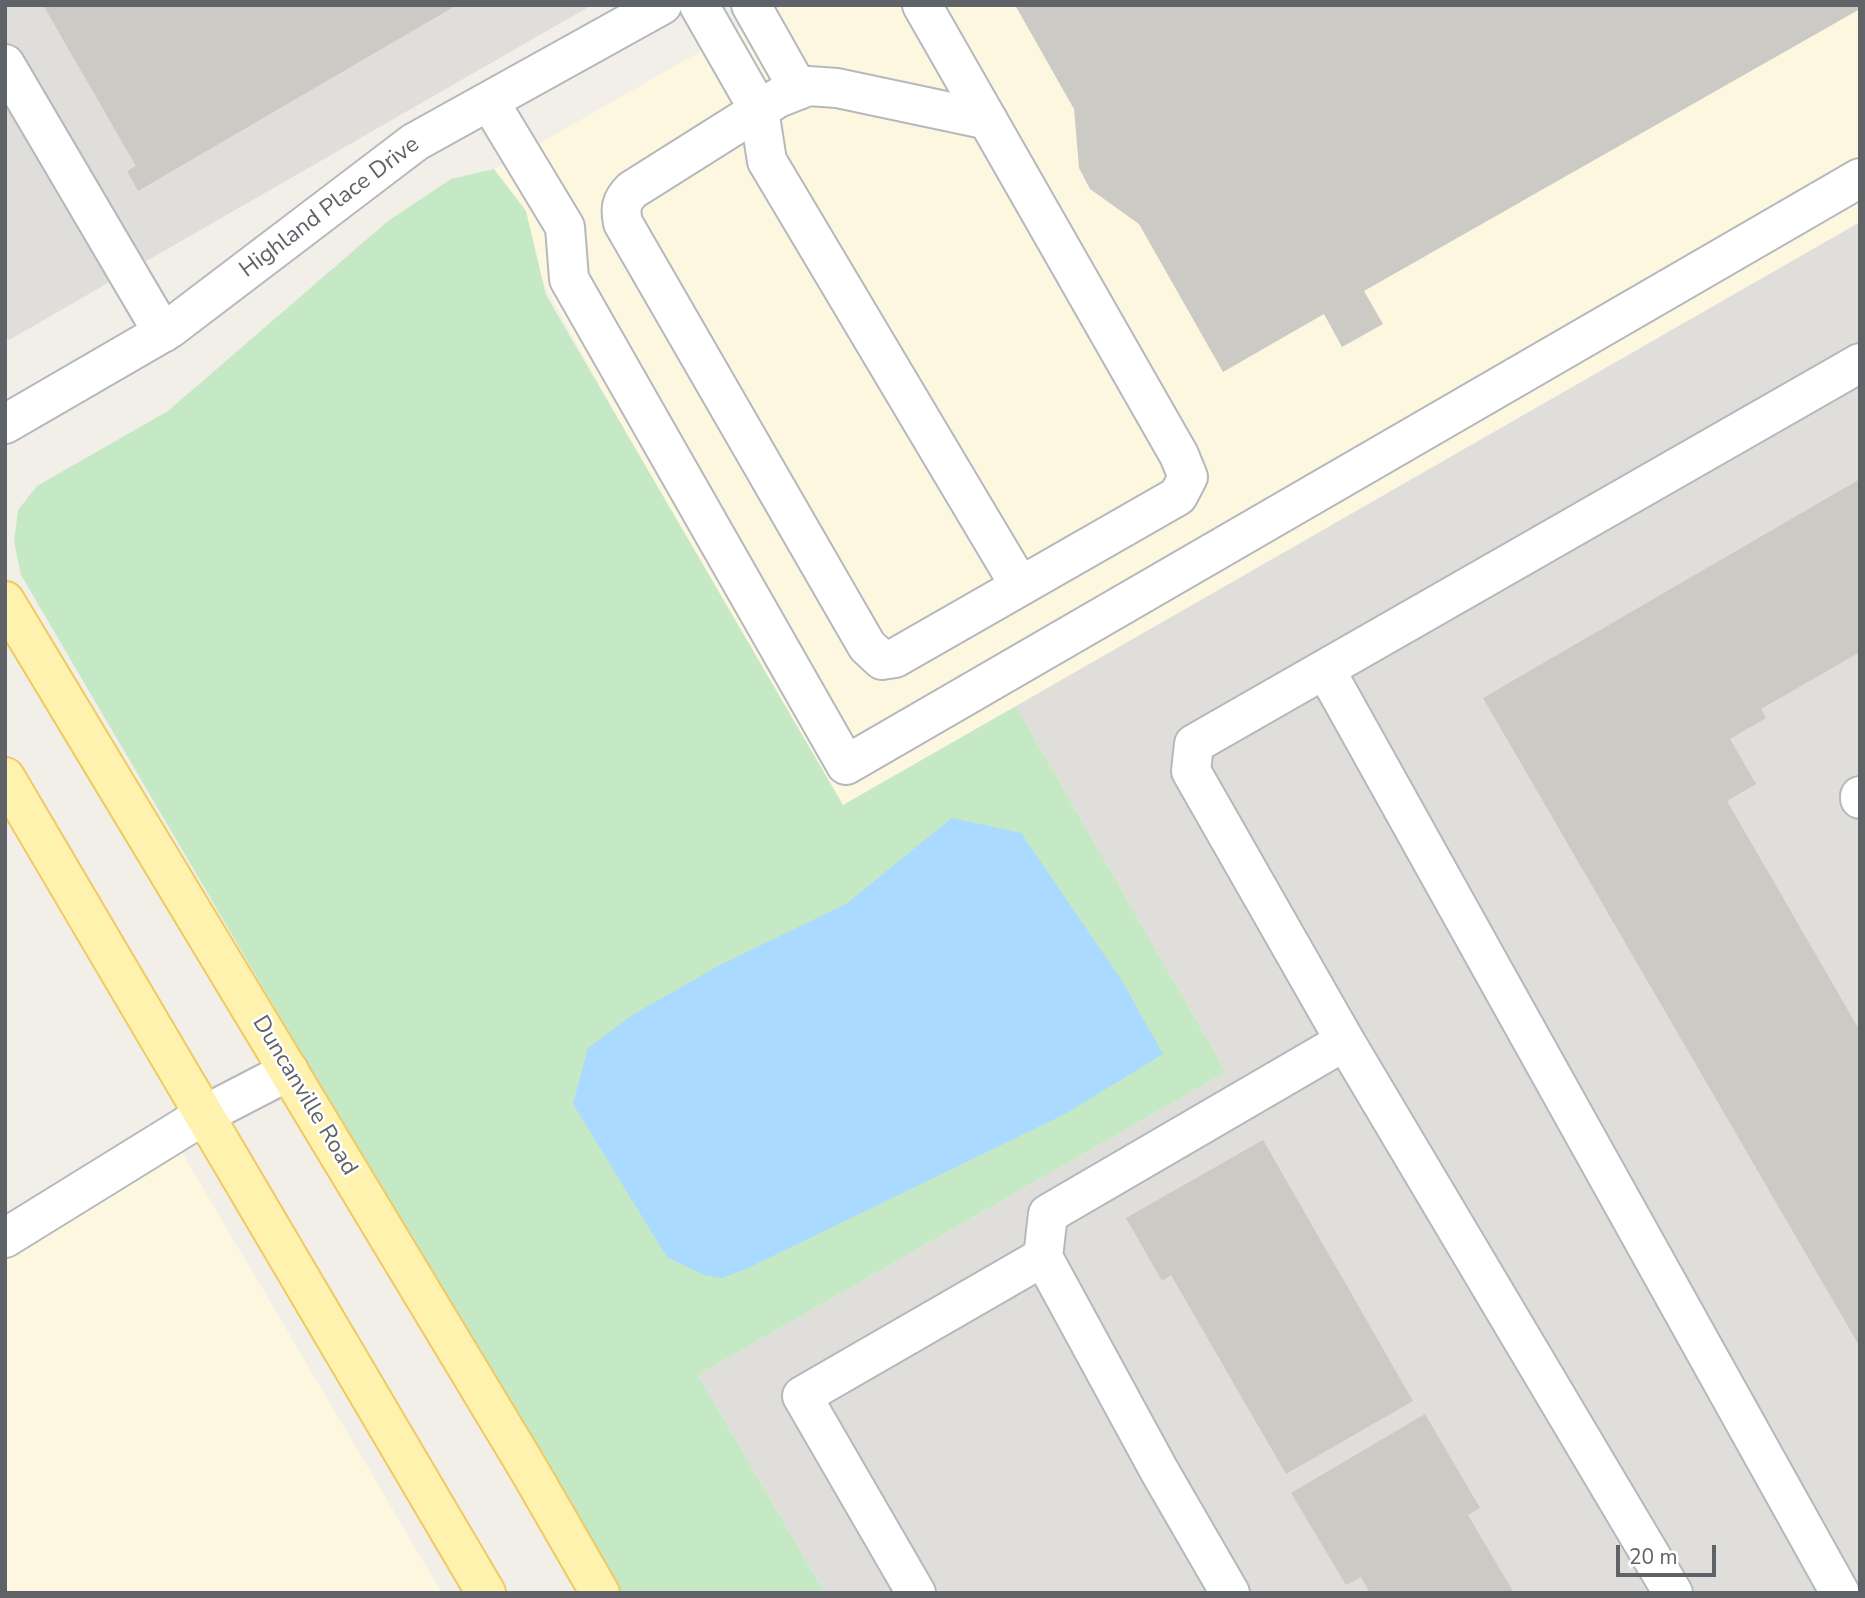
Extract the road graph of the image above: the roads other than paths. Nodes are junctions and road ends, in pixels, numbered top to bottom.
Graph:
1 (662, 5) edge
2 (699, 5) edge
3 (751, 5) edge
4 (922, 5) edge
5 (5, 64) edge
6 (799, 90) junction
7 (489, 101) junction
8 (759, 110) junction
9 (988, 120) junction
10 (1860, 178) edge
11 (163, 332) junction
12 (1860, 363) edge
13 (5, 424) edge
14 (1020, 586) junction
15 (5, 601) edge
16 (1325, 669) junction
17 (5, 777) edge
18 (1345, 1041) junction
19 (289, 1071) junction
20 (204, 1115) junction
21 (6, 1239) edge
22 (1043, 1257) junction
23 (486, 1593) edge
24 (600, 1593) edge
25 (916, 1593) edge
26 (1230, 1593) edge
27 (1673, 1593) edge
28 (1840, 1593) edge

1 - 7 street, Highland Place Drive
2 - 8 street
3 - 6 street
4 - 9 street
5 - 11 street
6 - 8 street
6 - 9 street
7 - 10 street
7 - 11 street, Highland Place Drive
8 - 14 street
8 - 14 street
9 - 14 street
11 - 13 street, Highland Place Drive
12 - 16 street
15 - 19 main road, Duncanville Road
16 - 18 street
16 - 28 street
17 - 20 main road
18 - 22 street
18 - 27 street
19 - 20 street
19 - 24 main road, Duncanville Road
20 - 21 street
20 - 23 main road
22 - 25 street
22 - 26 street

